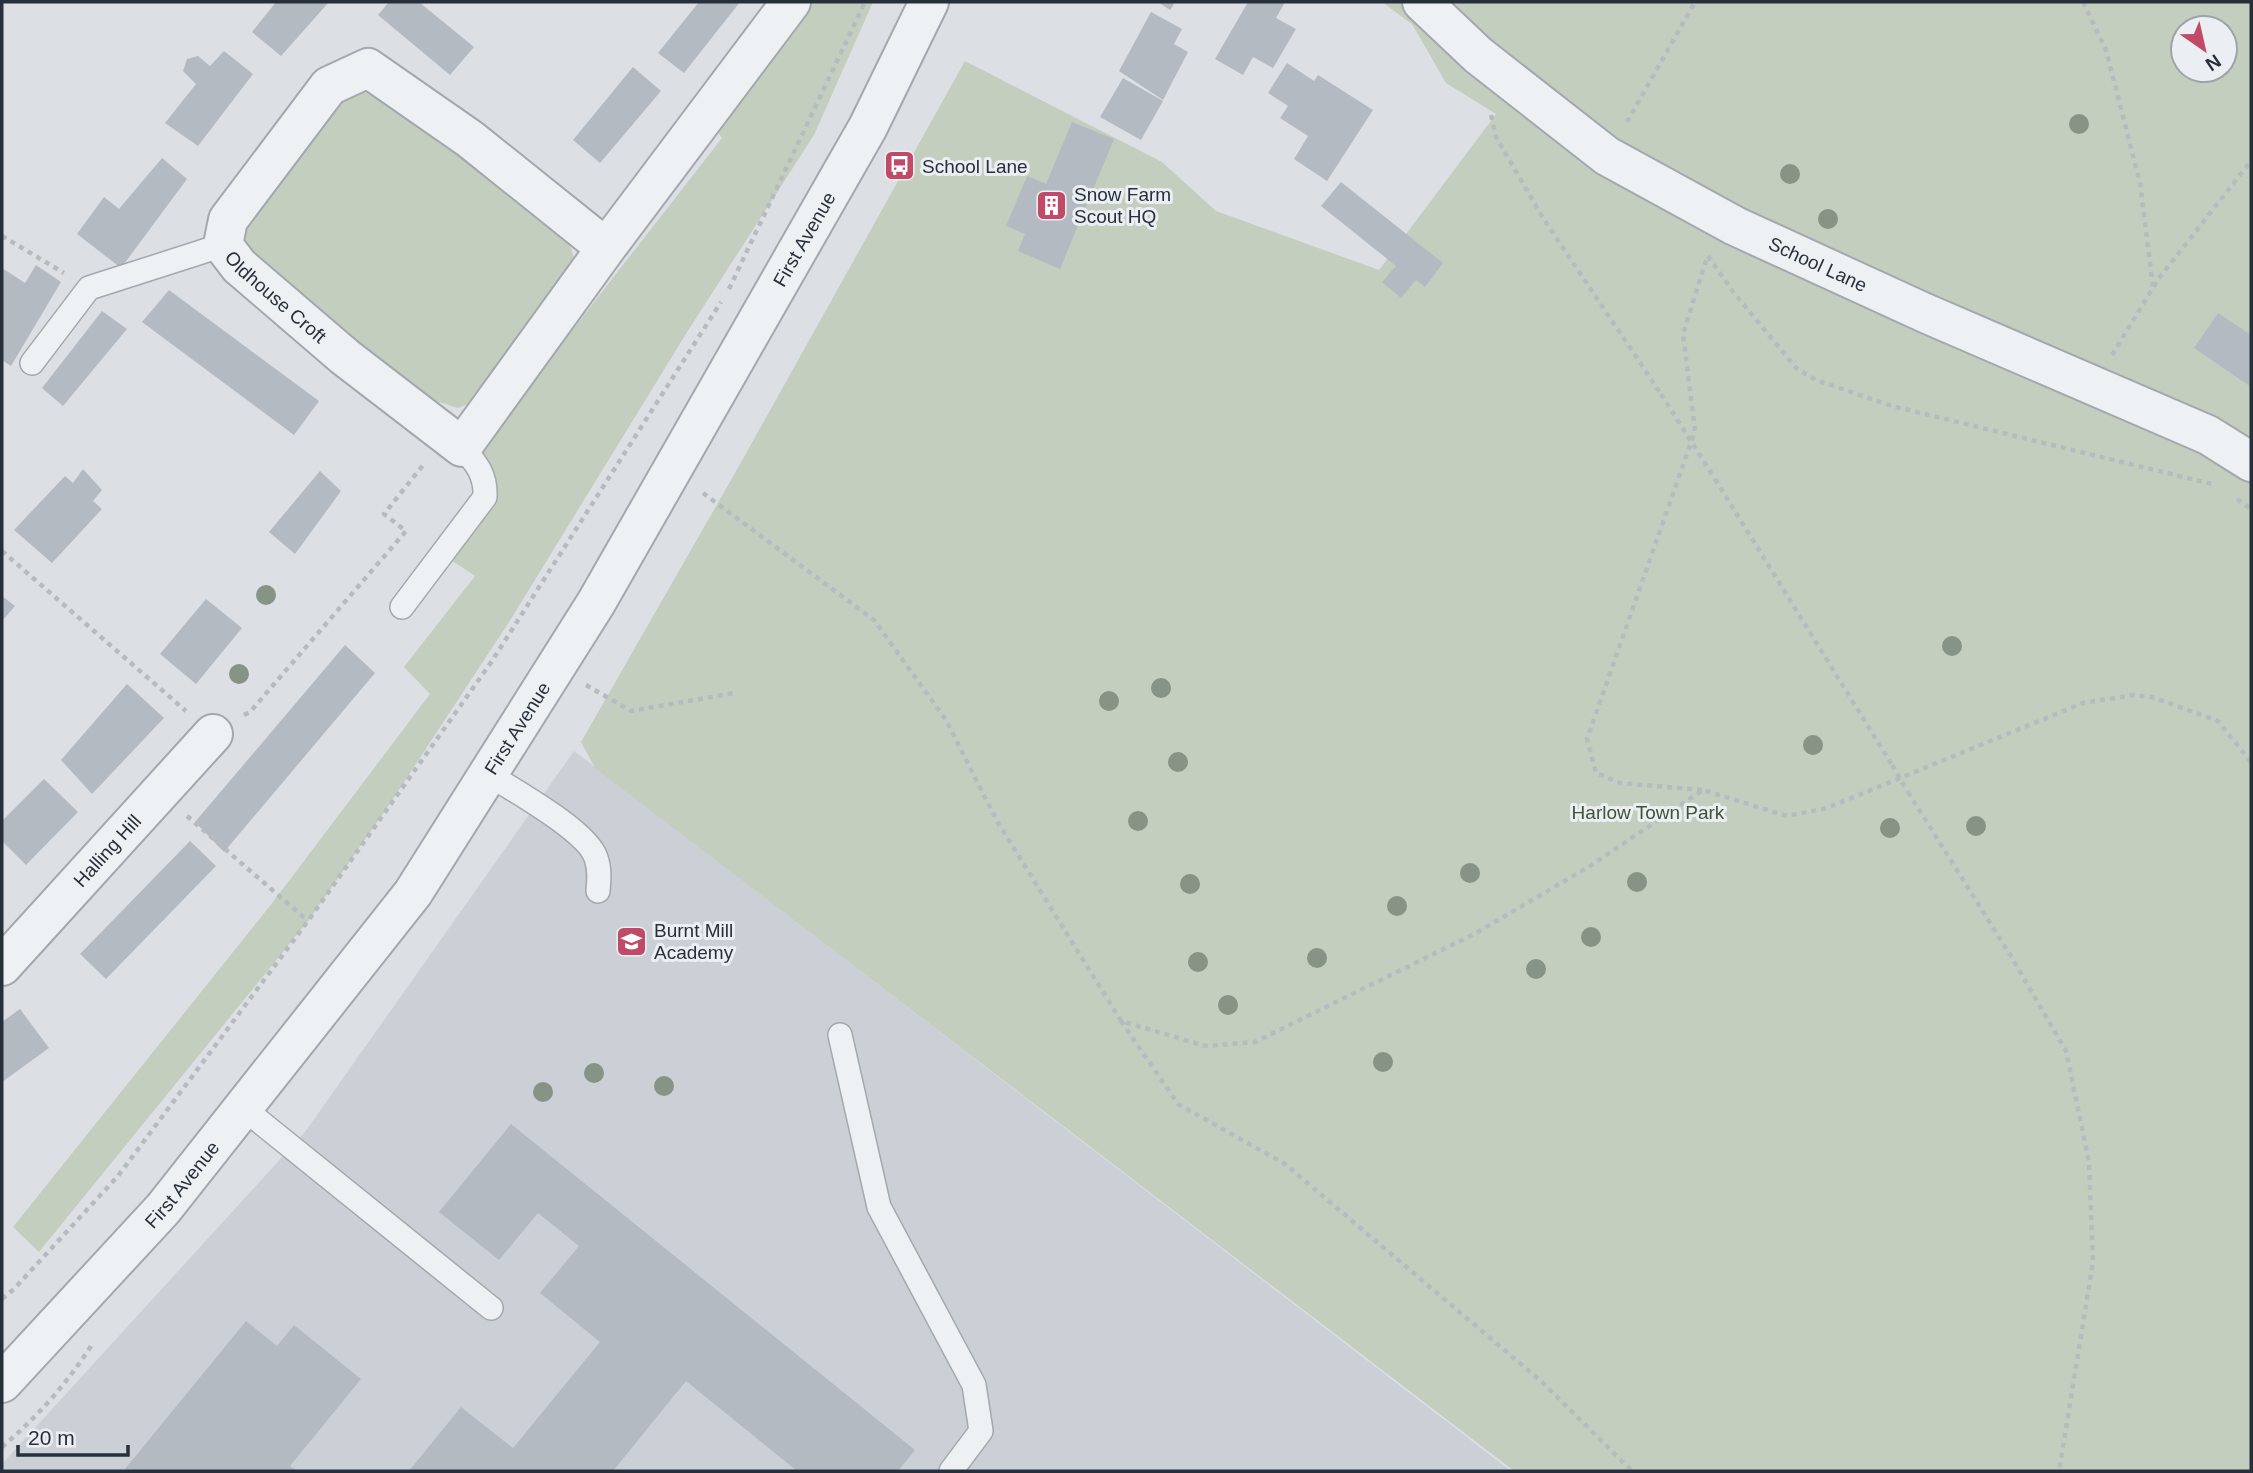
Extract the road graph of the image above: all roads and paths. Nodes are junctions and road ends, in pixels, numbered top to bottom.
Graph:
1 (791, 2) edge
2 (865, 2) edge
3 (929, 2) edge
4 (1422, 2) edge
5 (1695, 2) edge
6 (2083, 2) edge
7 (1491, 114) dead end
8 (1607, 156) junction
9 (2251, 161) edge
10 (1724, 220) junction
11 (2, 236) edge
12 (223, 245) junction
13 (606, 248) junction
14 (1707, 256) junction
15 (2153, 287) junction
16 (89, 288) junction
17 (32, 363) dead end
18 (2094, 386) junction
19 (454, 442) junction
20 (2251, 462) edge
21 (671, 472) junction
22 (2217, 485) dead end
23 (2228, 493) dead end
24 (2251, 509) edge
25 (2, 551) edge
26 (402, 607) dead end
27 (582, 682) dead end
28 (734, 693) dead end
29 (212, 734) junction
30 (2251, 762) edge
31 (488, 774) junction
32 (1703, 790) junction
33 (160, 792) junction
34 (598, 891) dead end
35 (308, 921) junction
36 (2, 967) edge
37 (1121, 1021) junction
38 (840, 1035) dead end
39 (243, 1108) junction
40 (2, 1299) edge
41 (491, 1308) dead end
42 (2, 1383) edge
43 (951, 1471) edge
44 (1632, 1471) edge
45 (2060, 1471) edge

1 - 13 street
2 - 35 path
3 - 21 street, First Avenue
4 - 8 street, School Lane
5 - 8 path
6 - 15 path
7 - 45 path, bridge
8 - 10 street, School Lane
9 - 15 path
10 - 14 path
10 - 18 street, School Lane
11 - 16 path
12 - 13 street, Oldhouse Croft
12 - 16 lane
12 - 19 street, Oldhouse Croft
13 - 19 street
14 - 22 path
14 - 32 path
15 - 18 path
16 - 17 lane
18 - 20 street, School Lane
19 - 26 lane
19 - 29 path
21 - 31 street, First Avenue
21 - 37 path
23 - 24 path
25 - 29 path
27 - 28 path
29 - 33 street, Halling Hill
30 - 32 path
31 - 34 lane
31 - 39 street, First Avenue
32 - 37 path
33 - 35 path
33 - 36 street, Halling Hill
35 - 40 path
37 - 44 path
38 - 43 lane
39 - 41 lane
39 - 42 street, First Avenue

